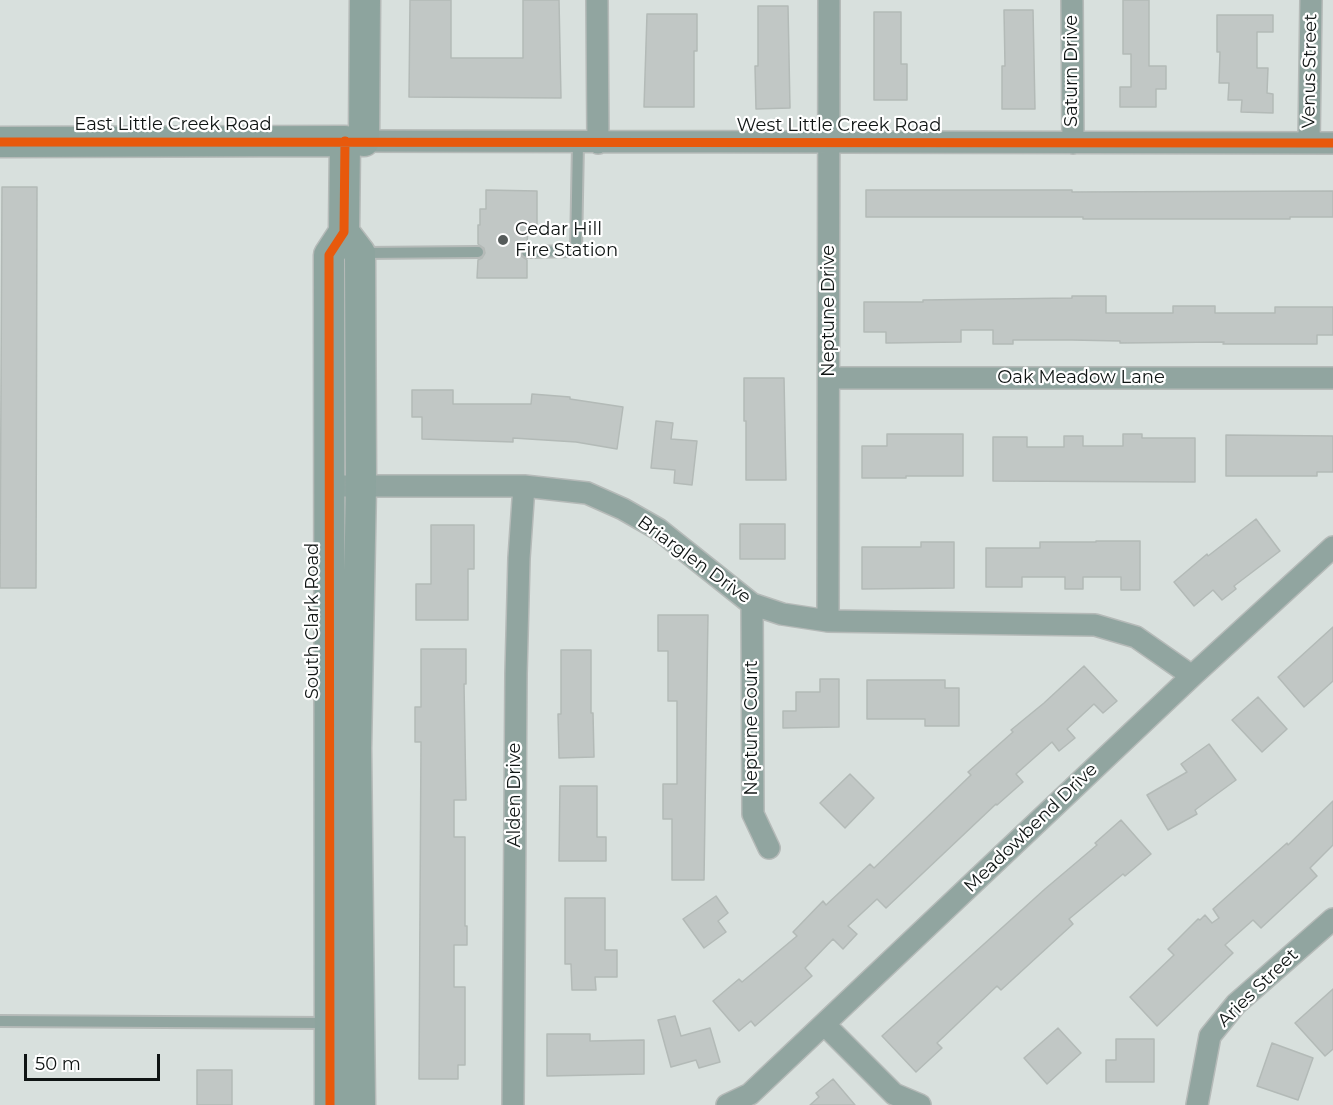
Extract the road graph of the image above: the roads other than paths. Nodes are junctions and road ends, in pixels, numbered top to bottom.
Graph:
1 (364, 0) edge
2 (597, 0) edge
3 (829, 0) edge
4 (1072, 0) edge
5 (1311, 0) edge
6 (355, 141) junction
7 (0, 142) edge
8 (588, 143) junction
9 (829, 143) junction
10 (1072, 143) junction
11 (1309, 143) junction
12 (1333, 143) edge
13 (344, 250) junction
14 (478, 252) dead end
15 (527, 252) dead end
16 (829, 378) junction
17 (1333, 378) edge
18 (361, 485) junction
19 (330, 486) junction
20 (524, 486) junction
21 (1333, 547) edge
22 (752, 604) junction
23 (828, 621) junction
24 (1192, 676) junction
25 (769, 849) dead end
26 (1333, 919) edge
27 (0, 1021) edge
28 (330, 1023) junction
29 (825, 1025) junction
30 (330, 1105) edge
31 (360, 1105) edge
32 (513, 1105) edge
33 (727, 1105) edge
34 (920, 1105) edge
35 (1197, 1105) edge

1 - 6 street, South Clark Road
2 - 8 street
3 - 9 street, Neptune Drive
4 - 10 street, Saturn Drive
5 - 11 street, Venus Street
6 - 7 street, East Little Creek Road
6 - 8 street, West Little Creek Road
6 - 13 street, South Clark Road
8 - 9 street, West Little Creek Road
8 - 15 lane
9 - 10 street, West Little Creek Road
9 - 16 street, Neptune Drive
10 - 11 street, West Little Creek Road
11 - 12 street, West Little Creek Road
13 - 14 lane
13 - 18 street, South Clark Road
13 - 19 street, South Clark Road
16 - 17 street, Oak Meadow Lane
16 - 23 street, Neptune Drive
18 - 19 street, Briarglen Drive
18 - 20 street, Briarglen Drive
18 - 31 street, South Clark Road
19 - 28 street, South Clark Road
20 - 22 street, Briarglen Drive
20 - 32 street, Alden Drive
21 - 24 street, Meadowbend Drive
22 - 23 street, Briarglen Drive
22 - 25 street, Neptune Court
23 - 24 street, Briarglen Drive
24 - 29 street, Meadowbend Drive
26 - 35 street, Aries Street
27 - 28 lane
28 - 30 street, South Clark Road
29 - 33 street, Meadowbend Drive
29 - 34 street

